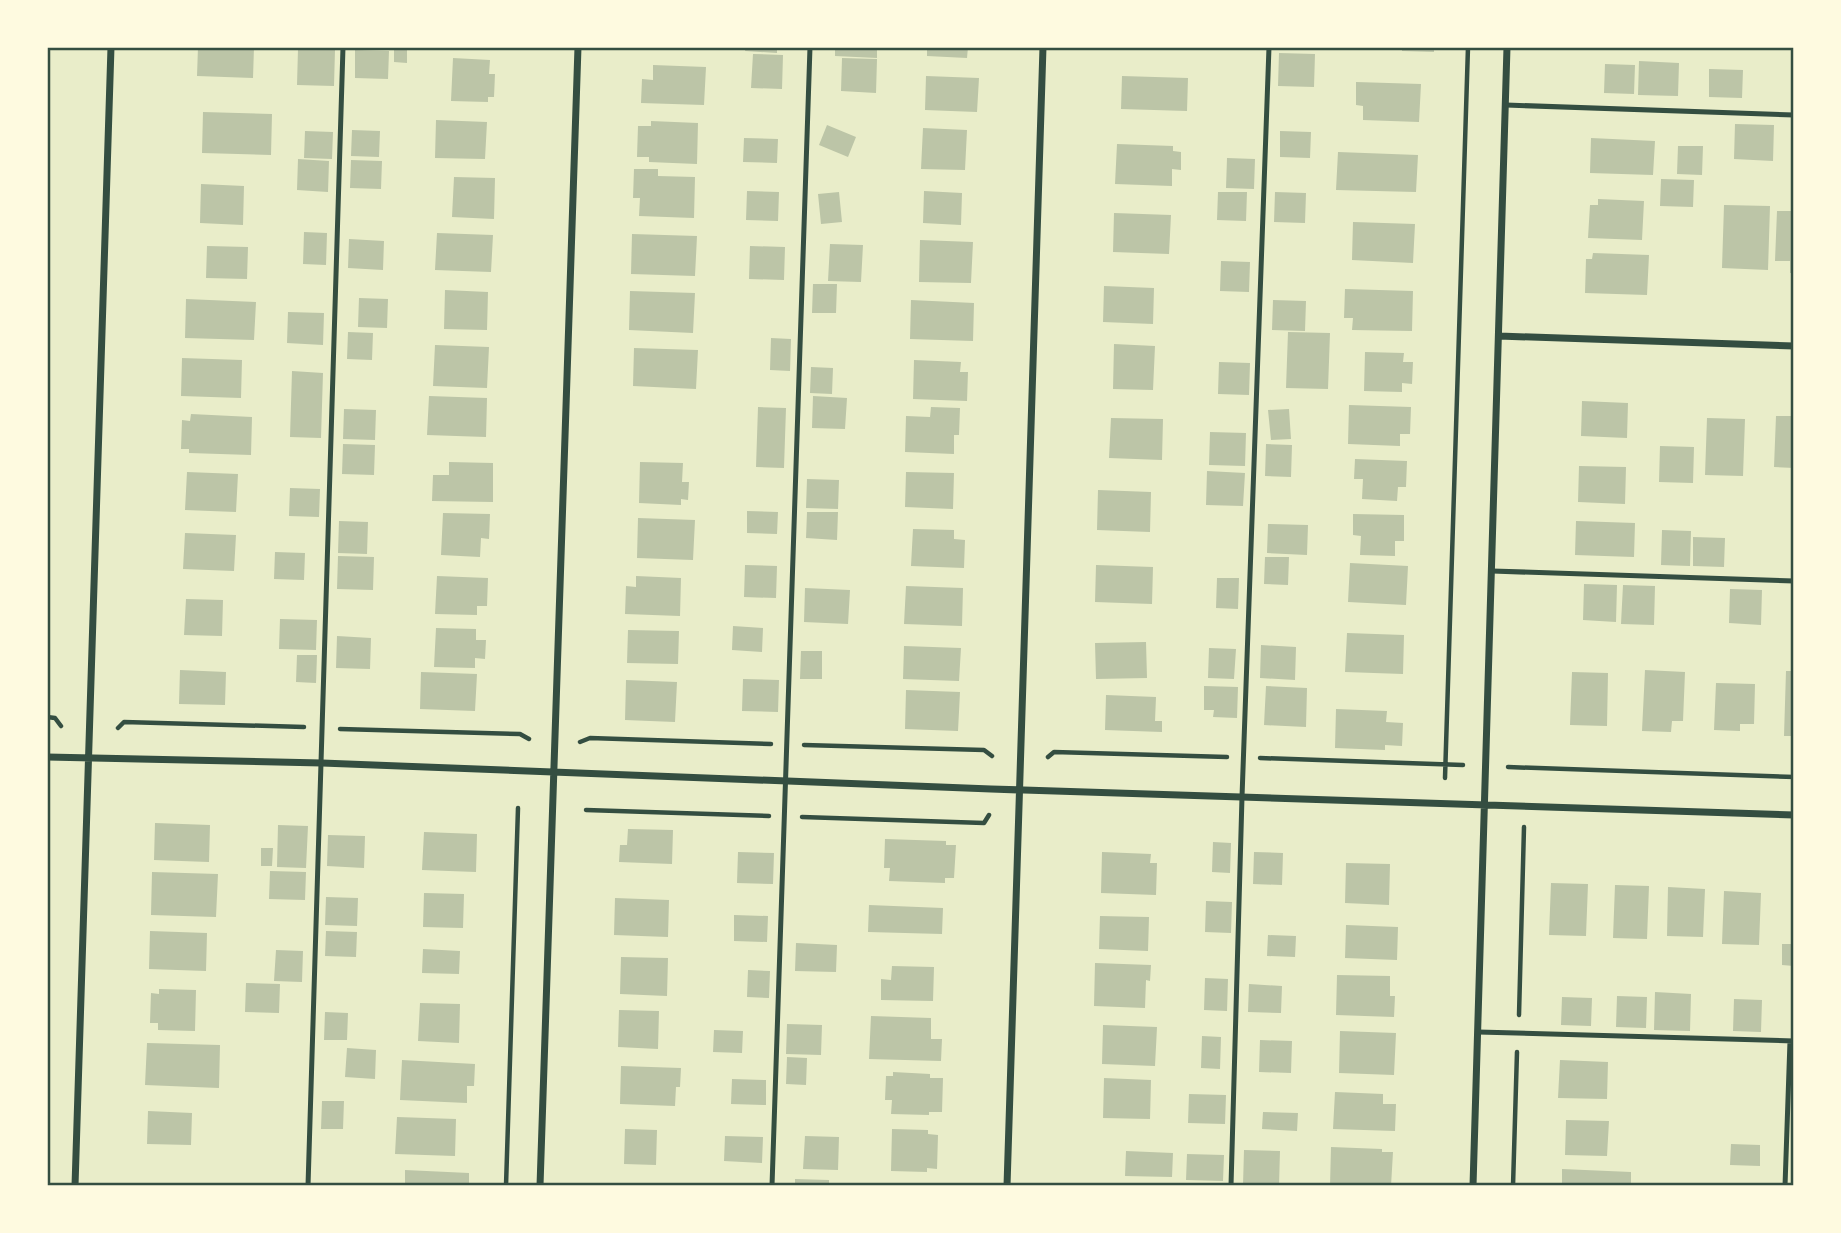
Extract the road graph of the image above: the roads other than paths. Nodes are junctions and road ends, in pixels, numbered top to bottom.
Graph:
1 (111, 47) edge
2 (343, 47) edge
3 (578, 47) edge
4 (810, 47) edge
5 (1043, 47) edge
6 (1269, 47) edge
7 (1507, 47) edge
8 (1506, 105) junction
9 (1794, 116) edge
10 (1499, 336) junction
11 (1794, 346) edge
12 (1492, 571) junction
13 (1794, 581) edge
14 (47, 757) edge
15 (89, 759) junction
16 (322, 763) junction
17 (553, 771) junction
18 (785, 781) junction
19 (1018, 790) junction
20 (1242, 797) junction
21 (1486, 805) junction
22 (1794, 815) edge
23 (1478, 1032) junction
24 (1792, 1041) edge
25 (75, 1186) edge
26 (307, 1186) edge
27 (540, 1186) edge
28 (772, 1186) edge
29 (1007, 1186) edge
30 (1231, 1186) edge
31 (1473, 1186) edge
32 (1785, 1186) edge

1 - 15 street
2 - 16 lane
3 - 17 street
4 - 18 lane
5 - 19 street
6 - 20 lane
7 - 8 street
8 - 9 lane
8 - 10 street
10 - 11 street
10 - 12 street
12 - 13 lane
12 - 21 street
14 - 15 street
15 - 16 street
15 - 25 street
16 - 17 street
16 - 26 lane
17 - 18 street
17 - 27 street
18 - 19 street
18 - 28 lane
19 - 20 street
19 - 29 street
20 - 21 street
20 - 30 lane
21 - 22 street
21 - 23 street
23 - 24 lane
23 - 31 street
24 - 32 lane

